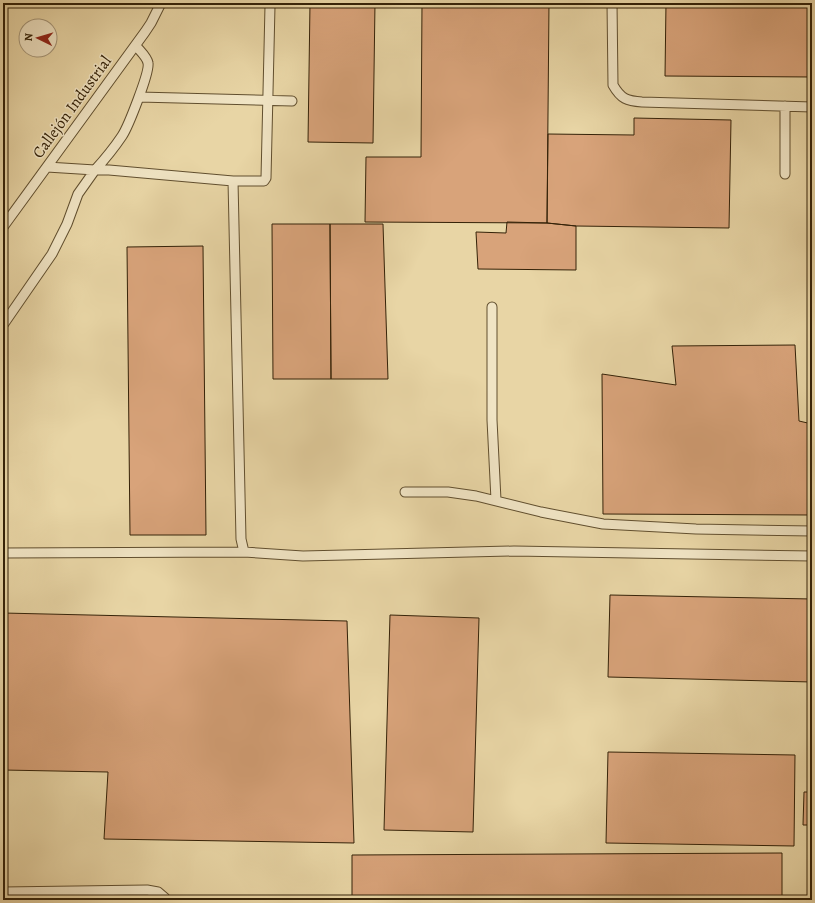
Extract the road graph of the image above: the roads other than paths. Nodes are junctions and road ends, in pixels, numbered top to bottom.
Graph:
1 (161, 3) edge
2 (612, 3) edge
3 (270, 6) dead end
4 (136, 46) junction
5 (139, 97) junction
6 (268, 101) junction
7 (292, 101) dead end
8 (785, 106) junction
9 (812, 107) edge
10 (47, 167) junction
11 (95, 170) junction
12 (785, 174) dead end
13 (233, 181) junction
14 (3, 227) edge
15 (492, 307) dead end
16 (3, 326) edge
17 (405, 492) dead end
18 (496, 500) junction
19 (812, 531) edge
20 (244, 552) junction
21 (3, 553) edge
22 (812, 556) edge
23 (68, 890) junction
24 (3, 892) edge
25 (68, 900) edge
26 (165, 900) edge

1 - 4 lane, Callejón Industrial
2 - 8 lane
3 - 6 lane
4 - 5 lane
4 - 10 lane, Callejón Industrial
5 - 6 lane
5 - 11 lane
6 - 7 lane
6 - 13 lane
8 - 9 lane
8 - 12 lane
10 - 11 lane
10 - 14 lane, Callejón Industrial
11 - 13 lane
11 - 16 lane
13 - 20 lane
15 - 18 lane
17 - 18 lane
18 - 19 lane
20 - 21 lane
20 - 22 lane
23 - 24 lane
23 - 25 lane
23 - 26 lane

